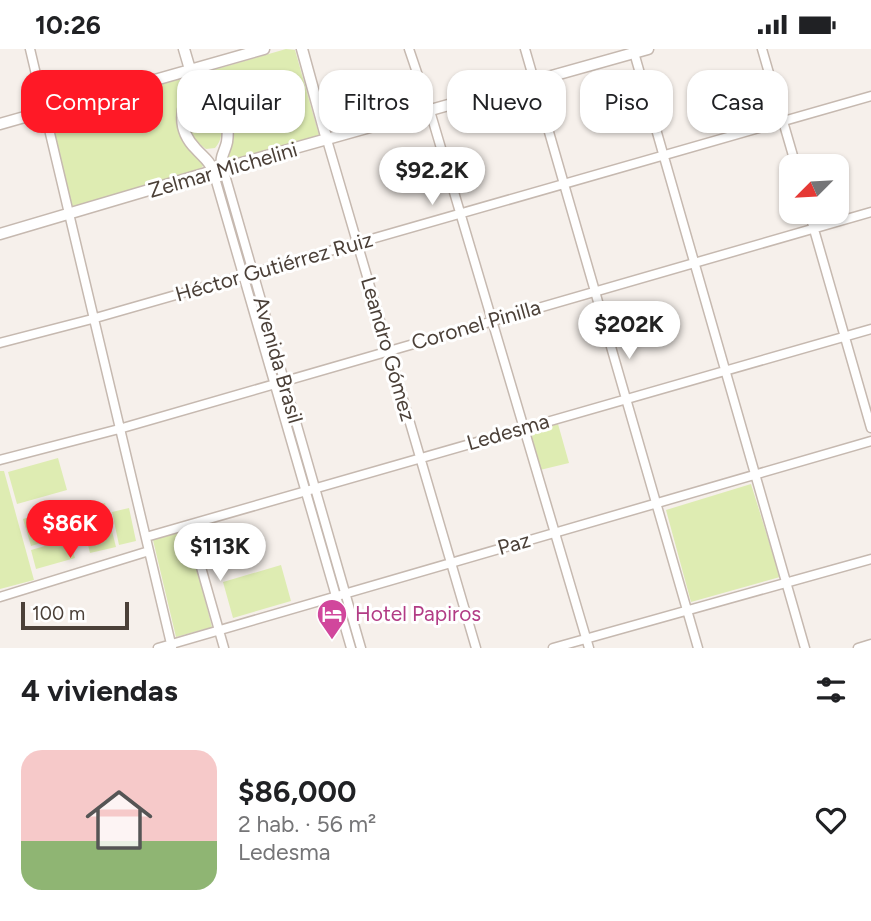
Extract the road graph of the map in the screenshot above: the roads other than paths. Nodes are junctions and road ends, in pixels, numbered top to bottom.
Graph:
1 (30, 49) edge
2 (184, 49) edge
3 (264, 49) edge
4 (302, 49) edge
5 (409, 49) edge
6 (525, 49) edge
7 (648, 49) edge
8 (762, 49) edge
9 (634, 51) edge
10 (190, 69) junction
11 (35, 70) edge
12 (416, 70) edge
13 (531, 70) edge
14 (768, 70) edge
15 (566, 72) edge
16 (163, 77) edge
17 (871, 96) edge
18 (21, 118) edge
19 (788, 121) edge
20 (0, 124) edge
21 (433, 124) edge
22 (49, 133) edge
23 (186, 133) edge
24 (227, 133) edge
25 (352, 133) edge
26 (549, 133) edge
27 (744, 133) edge
28 (786, 133) edge
29 (327, 140) junction
30 (792, 154) edge
31 (664, 156) junction
32 (218, 169) junction
33 (564, 185) junction
34 (871, 212) edge
35 (69, 214) junction
36 (460, 214) junction
37 (813, 224) edge
38 (814, 228) junction
39 (0, 234) edge
40 (357, 243) junction
41 (695, 263) junction
42 (254, 274) junction
43 (243, 277) junction
44 (594, 291) junction
45 (93, 319) junction
46 (492, 320) junction
47 (871, 329) edge
48 (844, 337) junction
49 (0, 343) edge
50 (388, 350) junction
51 (725, 371) junction
52 (284, 381) junction
53 (274, 384) junction
54 (625, 399) junction
55 (523, 428) junction
56 (871, 428) edge
57 (119, 429) junction
58 (871, 441) edge
59 (419, 457) junction
60 (0, 460) edge
61 (756, 476) junction
62 (315, 488) junction
63 (304, 491) junction
64 (656, 505) junction
65 (189, 525) junction
66 (555, 533) junction
67 (146, 537) junction
68 (149, 551) junction
69 (871, 559) edge
70 (451, 562) junction
71 (786, 583) junction
72 (345, 594) junction
73 (0, 597) edge
74 (335, 597) junction
75 (687, 611) junction
76 (218, 631) junction
77 (587, 643) edge
78 (871, 644) edge
79 (172, 646) edge
80 (158, 648) edge
81 (223, 648) edge
82 (351, 648) edge
83 (361, 648) edge
84 (476, 648) edge
85 (553, 648) edge
86 (698, 648) edge
87 (805, 648) edge
88 (858, 648) edge

1 - 11 street
2 - 10 street
3 - 10 street
4 - 29 street, Leandro Gómez
5 - 12 street
6 - 13 street
7 - 9 street, Zelmar Michelini
8 - 14 street
9 - 15 street, Zelmar Michelini
9 - 31 street
10 - 16 street
17 - 19 street, Héctor Gutiérrez Ruiz
18 - 20 street
21 - 36 street
22 - 35 street
23 - 32 street, Avenida Brasil
24 - 32 street, Avenida Brasil
25 - 29 street, Zelmar Michelini
26 - 33 street
27 - 31 street, Héctor Gutiérrez Ruiz
28 - 30 street
29 - 32 street, Zelmar Michelini
29 - 40 street, Leandro Gómez
31 - 33 street, Héctor Gutiérrez Ruiz
31 - 41 street
32 - 35 street, Zelmar Michelini
32 - 42 street, Avenida Brasil
32 - 43 street, Avenida Brasil
33 - 36 street, Héctor Gutiérrez Ruiz
33 - 44 street
34 - 38 street, Coronel Pinilla
35 - 39 street, Zelmar Michelini
35 - 45 street
36 - 40 street, Héctor Gutiérrez Ruiz
36 - 46 street
37 - 38 street
38 - 41 street, Coronel Pinilla
38 - 48 street
40 - 42 street, Héctor Gutiérrez Ruiz
40 - 50 street, Leandro Gómez
41 - 44 street, Coronel Pinilla
41 - 51 street
42 - 43 street, Héctor Gutiérrez Ruiz
42 - 52 street, Avenida Brasil
43 - 45 street, Héctor Gutiérrez Ruiz
43 - 53 street, Avenida Brasil
44 - 46 street, Coronel Pinilla
44 - 54 street
45 - 49 street, Héctor Gutiérrez Ruiz
45 - 57 street
46 - 50 street, Coronel Pinilla
46 - 55 street
47 - 48 street, Ledesma
48 - 51 street, Ledesma
48 - 56 street
50 - 52 street, Coronel Pinilla
50 - 59 street, Leandro Gómez
51 - 54 street, Ledesma
51 - 61 street
52 - 53 street, Coronel Pinilla
52 - 62 street, Avenida Brasil
53 - 57 street, Coronel Pinilla
53 - 63 street, Avenida Brasil
54 - 55 street, Ledesma
54 - 64 street
55 - 59 street, Ledesma
55 - 66 street
57 - 60 street, Coronel Pinilla
57 - 67 street
58 - 61 street, Paz
59 - 62 street, Ledesma
59 - 70 street, Leandro Gómez
61 - 64 street, Paz
61 - 71 street
62 - 63 street, Ledesma
62 - 72 street, Avenida Brasil
63 - 65 street, Ledesma
63 - 74 street, Avenida Brasil
64 - 66 street, Paz
64 - 75 street
65 - 67 street, Ledesma
65 - 76 street
66 - 70 street, Paz
66 - 77 street
67 - 68 street
68 - 73 street
68 - 79 street
69 - 71 street
70 - 72 street, Paz
70 - 84 street, Leandro Gómez
71 - 75 street
71 - 87 street
72 - 74 street, Paz
72 - 83 street, Avenida Brasil
74 - 76 street, Paz
74 - 82 street, Avenida Brasil
75 - 77 street
75 - 86 street
76 - 79 street, Paz
76 - 81 street
77 - 85 street
78 - 88 street
79 - 80 street, Paz

